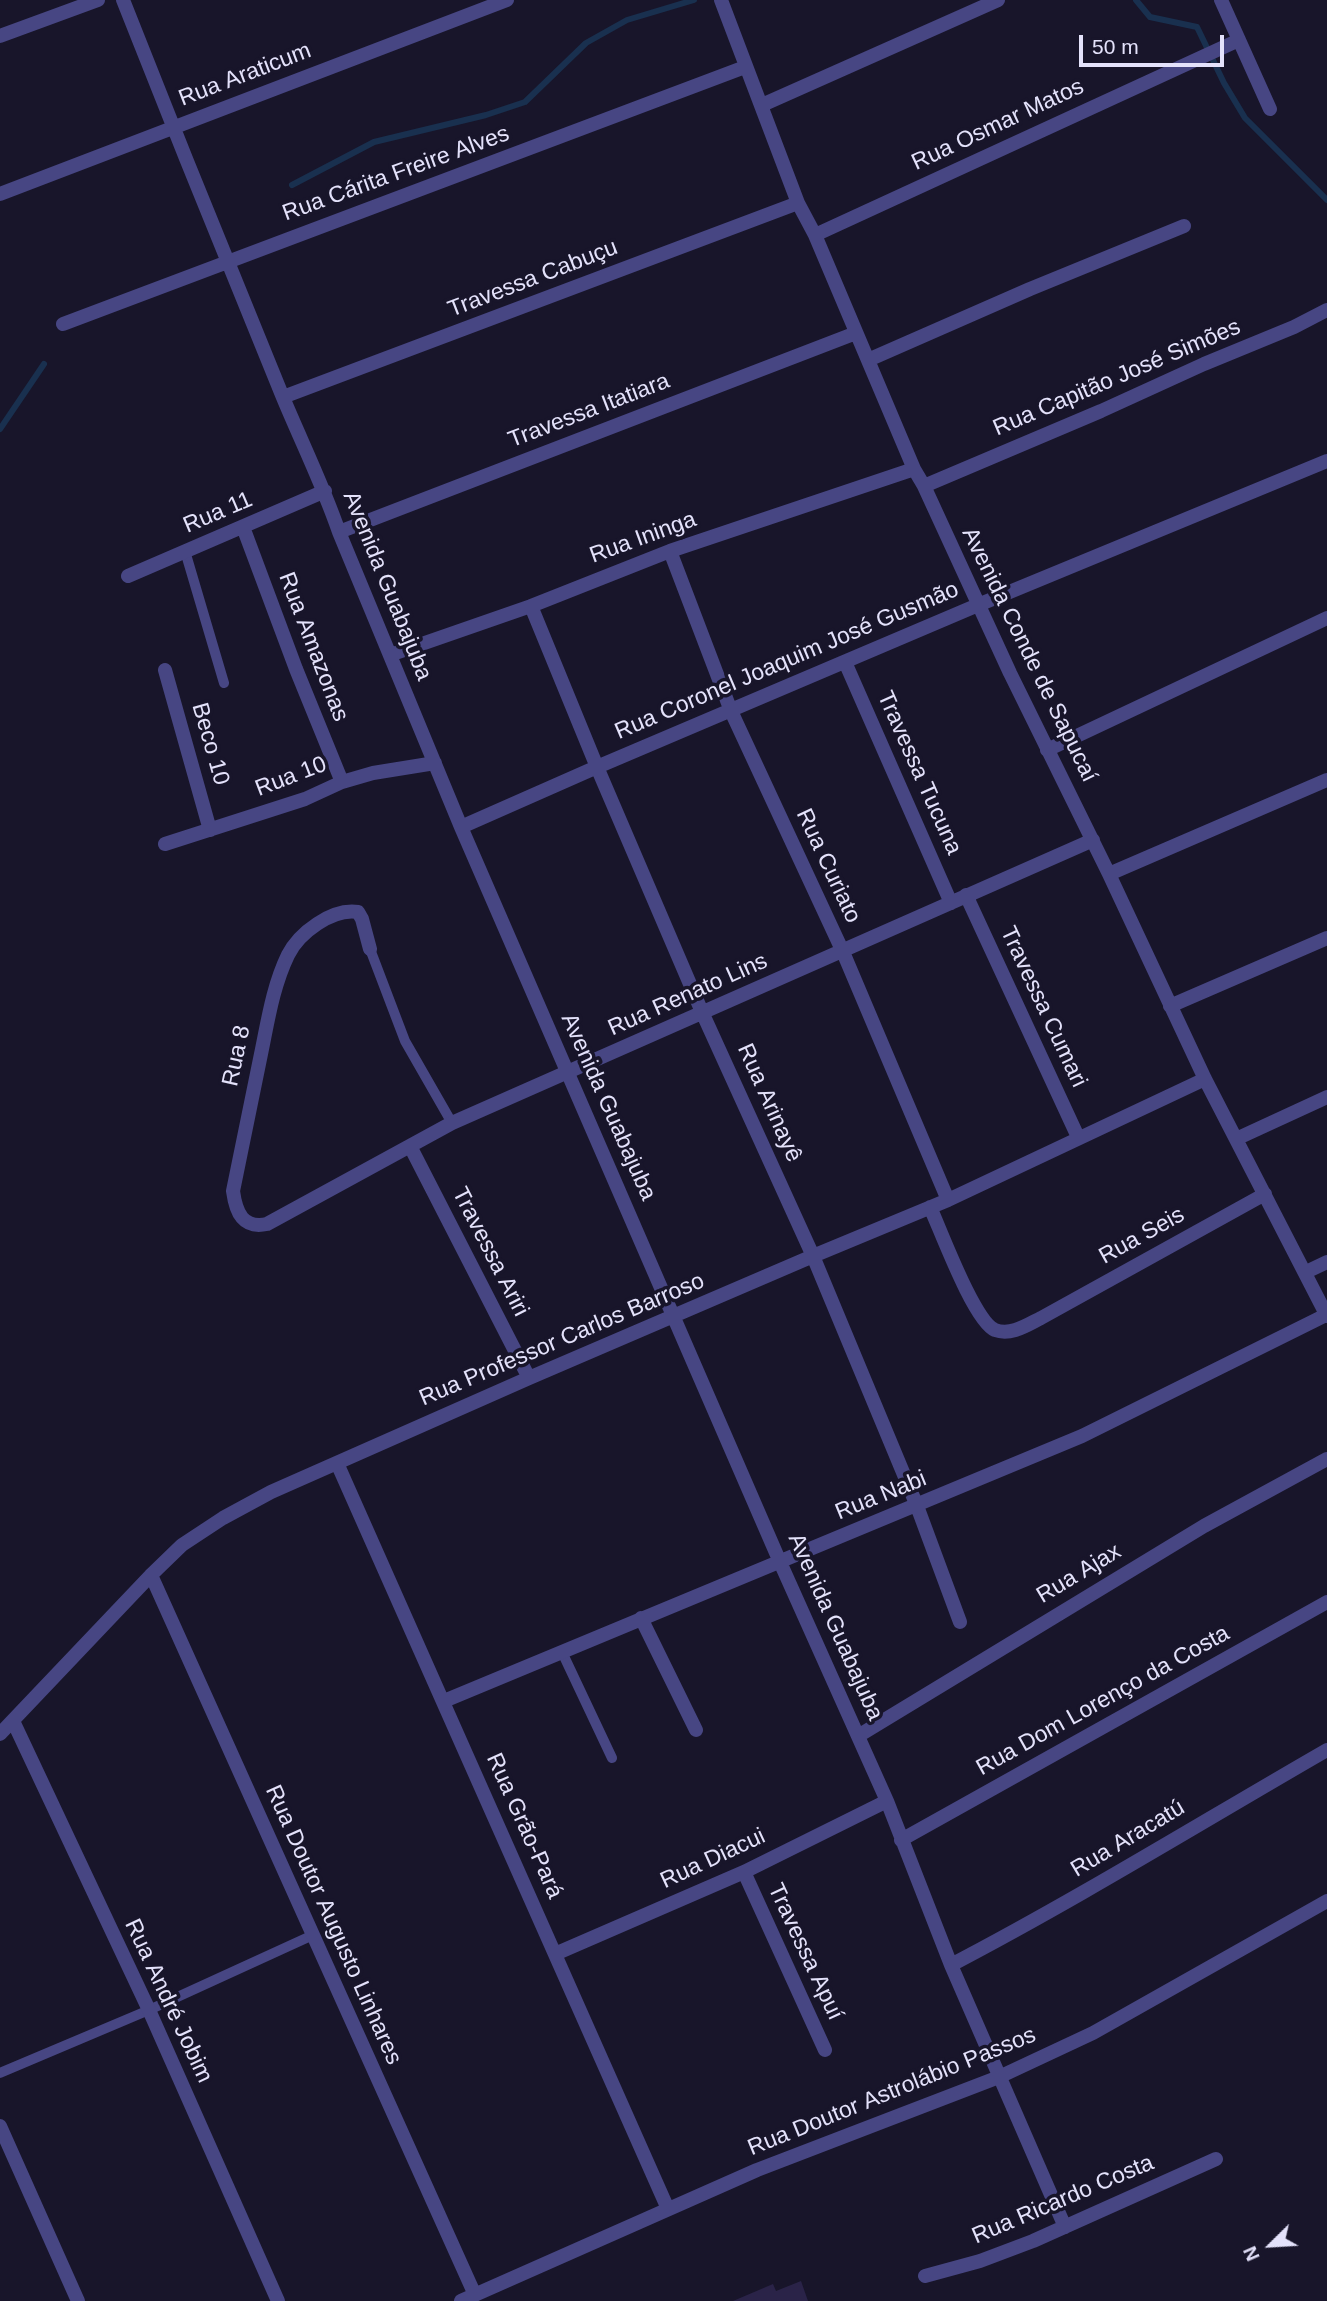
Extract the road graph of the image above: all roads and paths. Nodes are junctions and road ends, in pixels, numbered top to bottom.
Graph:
1 (98, 0) edge
2 (123, 0) edge
3 (507, 0) edge
4 (721, 0) edge
5 (998, 0) edge
6 (1222, 0) edge
7 (0, 36) edge
8 (1238, 41) junction
9 (745, 67) junction
10 (762, 105) junction
11 (1270, 109) dead end
12 (173, 127) junction
13 (0, 194) edge
14 (798, 203) junction
15 (1184, 226) dead end
16 (815, 235) junction
17 (228, 261) junction
18 (1327, 310) edge
19 (63, 324) dead end
20 (856, 333) junction
21 (868, 360) junction
22 (283, 397) junction
23 (1327, 461) edge
24 (914, 469) junction
25 (924, 486) junction
26 (325, 491) junction
27 (243, 527) junction
28 (340, 532) junction
29 (185, 551) junction
30 (670, 551) junction
31 (128, 576) dead end
32 (978, 605) junction
33 (531, 606) junction
34 (1327, 618) edge
35 (390, 654) junction
36 (845, 662) junction
37 (165, 670) dead end
38 (224, 683) dead end
39 (731, 711) junction
40 (1047, 750) junction
41 (435, 763) junction
42 (597, 766) junction
43 (1327, 780) edge
44 (342, 782) junction
45 (461, 827) junction
46 (210, 830) junction
47 (1093, 840) junction
48 (165, 844) dead end
49 (1109, 874) junction
50 (966, 895) junction
51 (951, 903) junction
52 (1327, 938) edge
53 (370, 949) joint
54 (843, 952) junction
55 (1170, 1006) junction
56 (702, 1012) junction
57 (568, 1073) junction
58 (1205, 1079) junction
59 (1327, 1097) edge
60 (452, 1123) junction
61 (1078, 1138) junction
62 (1236, 1139) junction
63 (410, 1146) junction
64 (1265, 1194) junction
65 (948, 1200) junction
66 (306, 1202) joint
67 (930, 1207) junction
68 (813, 1256) junction
69 (1327, 1262) edge
70 (1306, 1272) junction
71 (674, 1316) junction
72 (1327, 1316) edge
73 (529, 1378) junction
74 (1327, 1459) edge
75 (337, 1463) junction
76 (916, 1506) junction
77 (780, 1562) junction
78 (151, 1575) junction
79 (1327, 1602) edge
80 (641, 1618) junction
81 (960, 1622) dead end
82 (562, 1653) junction
83 (444, 1701) junction
84 (13, 1721) junction
85 (696, 1730) dead end
86 (0, 1734) edge
87 (858, 1736) junction
88 (1327, 1750) edge
89 (612, 1758) dead end
90 (887, 1801) junction
91 (901, 1840) junction
92 (744, 1872) junction
93 (1327, 1901) edge
94 (313, 1935) junction
95 (555, 1954) junction
96 (951, 1965) junction
97 (149, 2010) junction
98 (825, 2050) dead end
99 (0, 2073) edge
100 (999, 2077) junction
101 (0, 2126) edge
102 (1216, 2159) dead end
103 (668, 2209) junction
104 (1065, 2227) junction
105 (925, 2276) dead end
106 (475, 2295) junction
107 (78, 2301) edge
108 (278, 2301) edge
109 (461, 2301) edge

1 - 7 street
2 - 12 street, Avenida Guabajuba
3 - 12 street, Rua Araticum
4 - 9 street, Avenida Conde de Sapucaí
5 - 10 street
6 - 8 street
8 - 11 street
8 - 16 street, Rua Osmar Matos
9 - 10 street, Avenida Conde de Sapucaí
9 - 17 street, Rua Cárita Freire Alves
10 - 14 street, Avenida Conde de Sapucaí
12 - 13 street, Rua Araticum
12 - 17 street, Avenida Guabajuba
14 - 16 street, Avenida Conde de Sapucaí
14 - 22 street, Travessa Cabuçu
15 - 21 street
16 - 20 street, Avenida Conde de Sapucaí
17 - 19 street, Rua Cárita Freire Alves
17 - 22 street, Avenida Guabajuba
18 - 25 street, Rua Capitão José Simões
20 - 21 street, Avenida Conde de Sapucaí
20 - 28 street, Travessa Itatiara
21 - 24 street, Avenida Conde de Sapucaí
22 - 26 street, Avenida Guabajuba
23 - 32 street, Rua Coronel Joaquim José Gusmão
24 - 25 street, Avenida Conde de Sapucaí
24 - 30 street, Rua Ininga
25 - 32 street, Avenida Conde de Sapucaí
26 - 27 street, Rua 11
26 - 28 street, Avenida Guabajuba
27 - 29 street, Rua 11
27 - 44 street, Rua Amazonas
28 - 35 street, Avenida Guabajuba
29 - 31 street, Rua 11
29 - 38 lane
30 - 33 street, Rua Ininga
30 - 39 street, Rua Curiato
32 - 36 street, Rua Coronel Joaquim José Gusmão
32 - 40 street, Avenida Conde de Sapucaí
33 - 35 street, Rua Ininga
33 - 42 street, Rua Arinayê
34 - 40 street
35 - 41 street, Avenida Guabajuba
36 - 39 street, Rua Coronel Joaquim José Gusmão
36 - 51 street, Travessa Tucuna
37 - 46 street, Beco 10
39 - 42 street, Rua Coronel Joaquim José Gusmão
39 - 54 street, Rua Curiato
40 - 47 street, Avenida Conde de Sapucaí
41 - 44 street, Rua 10
41 - 45 street, Avenida Guabajuba
42 - 45 street, Rua Coronel Joaquim José Gusmão
42 - 56 street, Rua Arinayê
43 - 49 street
44 - 46 street, Rua 10
45 - 57 street, Avenida Guabajuba
46 - 48 street, Rua 10
47 - 49 street, Avenida Conde de Sapucaí
47 - 50 street, Rua Renato Lins
49 - 55 street, Avenida Conde de Sapucaí
50 - 51 street, Rua Renato Lins
50 - 61 street, Travessa Cumari
51 - 54 street, Rua Renato Lins
52 - 55 street
53 - 60 lane
53 - 66 street, Rua 8
54 - 56 street, Rua Renato Lins
54 - 65 street, Rua Curiato
55 - 58 street, Avenida Conde de Sapucaí
56 - 57 street, Rua Renato Lins
56 - 68 street, Rua Arinayê
57 - 60 street, Rua Renato Lins
57 - 71 street, Avenida Guabajuba
58 - 61 street, Rua Professor Carlos Barroso
58 - 62 street, Avenida Conde de Sapucaí
59 - 62 street
60 - 63 street, Rua Renato Lins
61 - 65 street, Rua Professor Carlos Barroso
62 - 64 street, Avenida Conde de Sapucaí
63 - 66 street, Rua Renato Lins
63 - 73 street, Travessa Ariri
64 - 67 street, Rua Seis
64 - 70 street, Avenida Conde de Sapucaí
65 - 67 street, Rua Professor Carlos Barroso
67 - 68 street, Rua Professor Carlos Barroso
68 - 71 street, Rua Professor Carlos Barroso
68 - 76 street, Rua Arinayê
69 - 70 street
70 - 72 street, Avenida Conde de Sapucaí
71 - 73 street, Rua Professor Carlos Barroso
71 - 77 street, Avenida Guabajuba
72 - 76 street, Rua Nabi
73 - 75 street, Rua Professor Carlos Barroso
74 - 87 street, Rua Ajax
75 - 78 street, Rua Professor Carlos Barroso
75 - 83 street, Rua Grão-Pará
76 - 77 street, Rua Nabi
76 - 81 street, Rua Arinayê
77 - 80 street, Rua Nabi
77 - 87 street, Avenida Guabajuba
78 - 84 street, Rua Professor Carlos Barroso
78 - 94 street, Rua Doutor Augusto Linhares
79 - 91 street, Rua Dom Lorenço da Costa
80 - 82 street, Rua Nabi
80 - 85 street
82 - 83 street, Rua Nabi
82 - 89 lane
83 - 95 street, Rua Grão-Pará
84 - 86 street, Rua Professor Carlos Barroso
84 - 97 street, Rua André Jobim
87 - 90 street, Avenida Guabajuba
88 - 96 street, Rua Aracatú
90 - 91 street, Avenida Guabajuba
90 - 92 street, Rua Diacui
91 - 96 street, Avenida Guabajuba
92 - 95 street, Rua Diacui
92 - 98 street, Travessa Apuí
93 - 100 street, Rua Doutor Astrolábio Passos
94 - 97 lane
94 - 106 street, Rua Doutor Augusto Linhares
95 - 103 street, Rua Grão-Pará
96 - 100 street, Avenida Guabajuba
97 - 99 lane
97 - 108 street, Rua André Jobim
100 - 103 street, Rua Doutor Astrolábio Passos
100 - 104 street, Avenida Guabajuba
101 - 107 street
102 - 104 street, Rua Ricardo Costa
103 - 106 street, Rua Doutor Astrolábio Passos
104 - 105 street, Rua Ricardo Costa
106 - 109 street, Rua Doutor Astrolábio Passos

